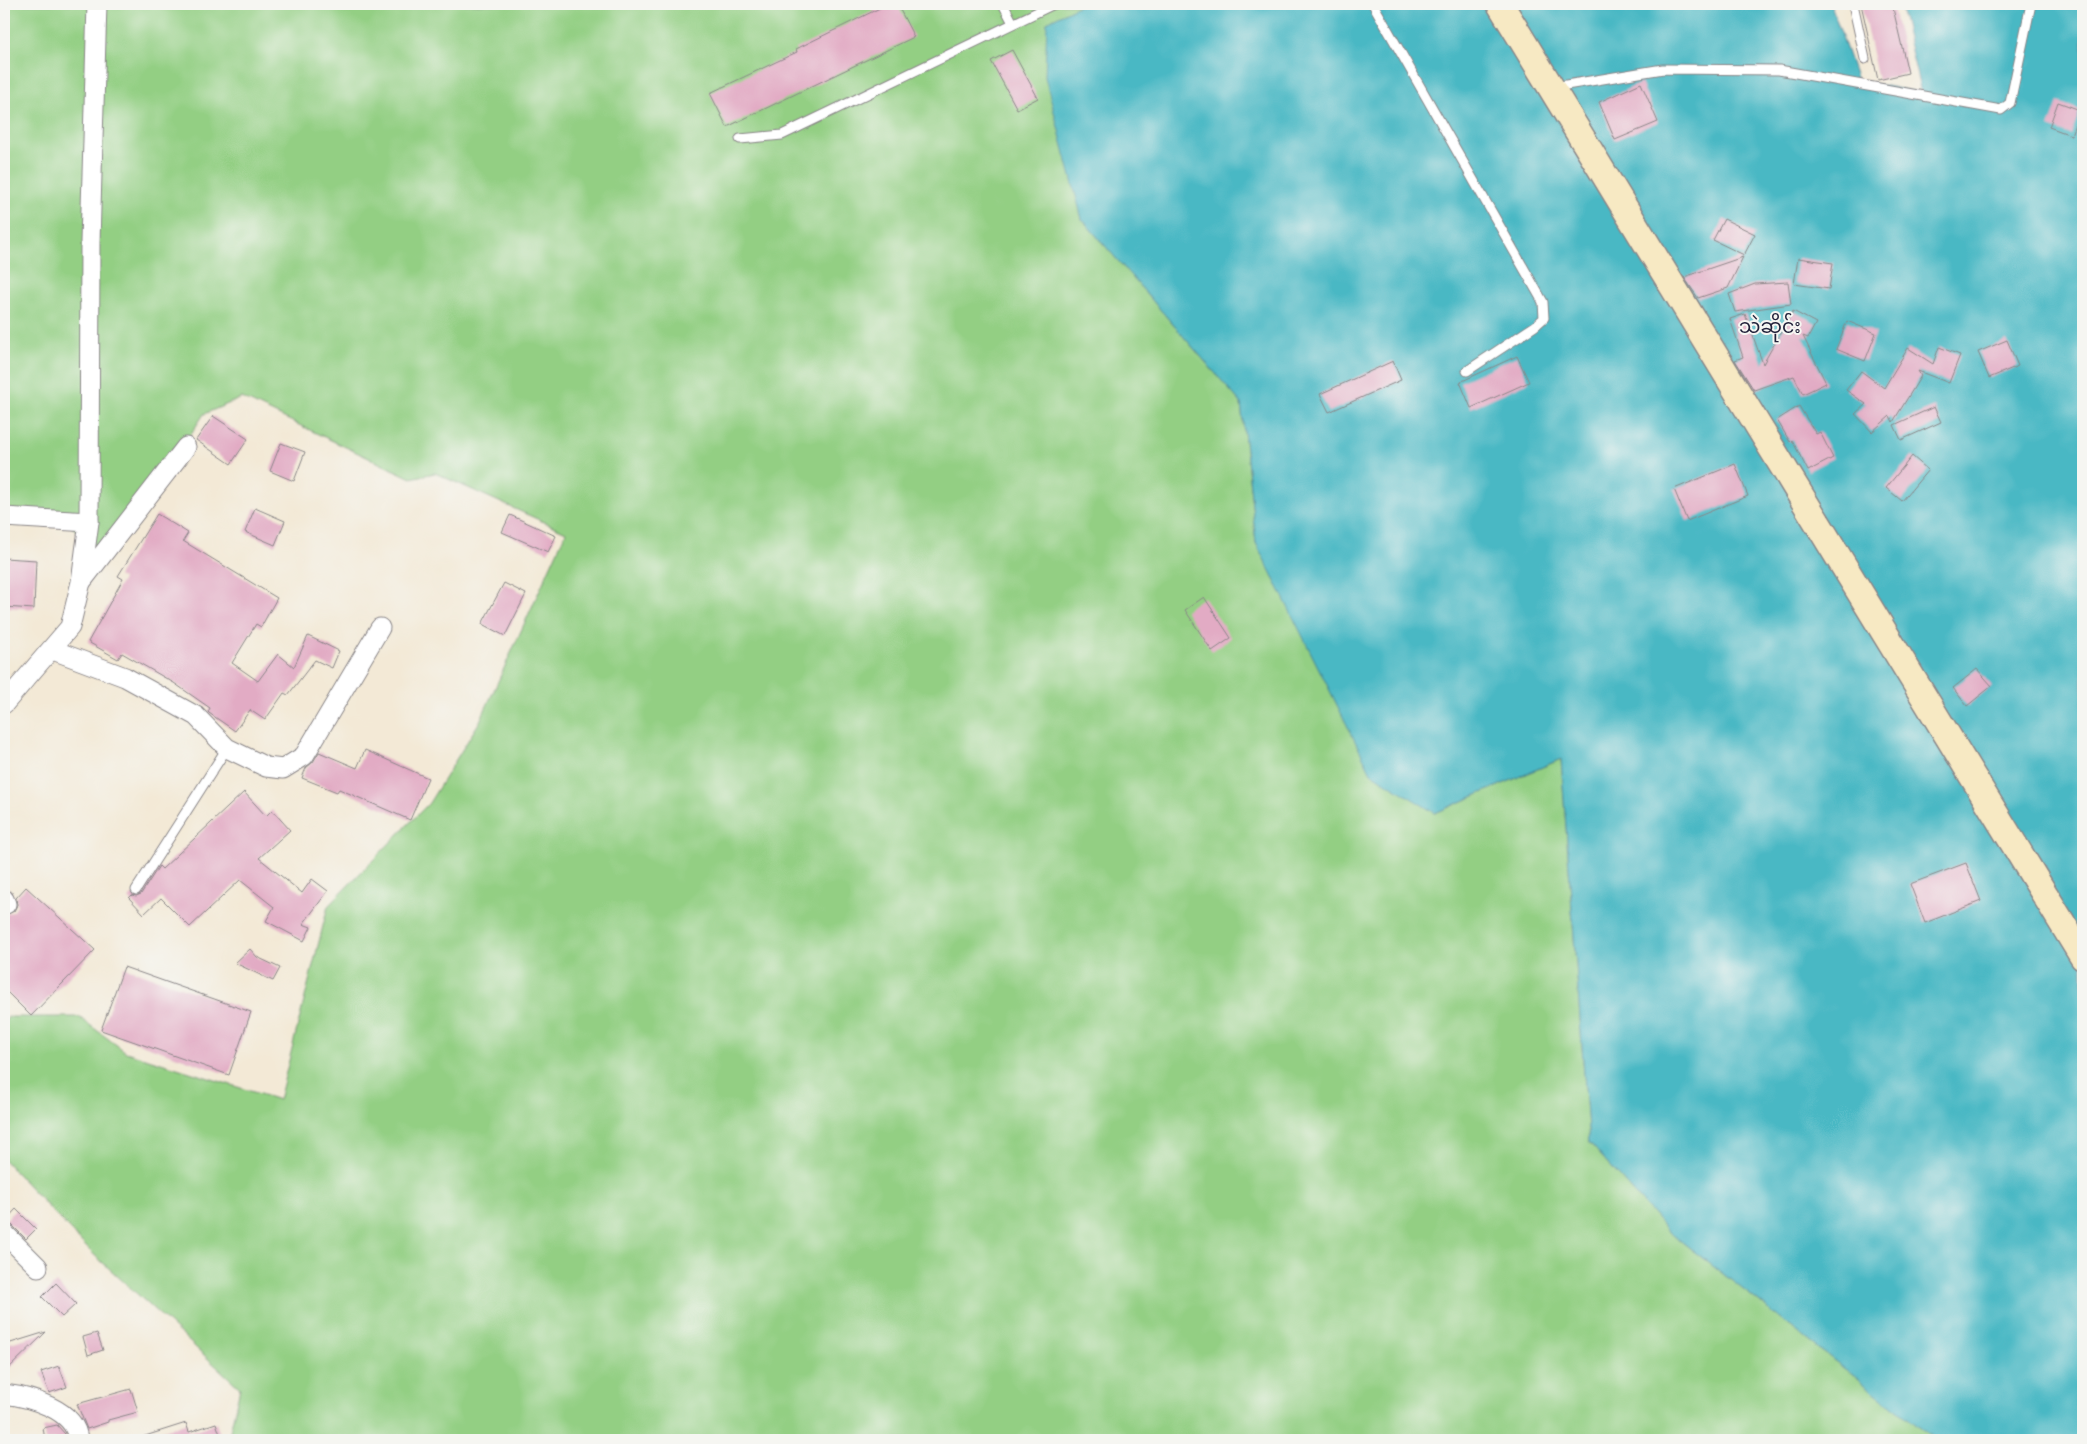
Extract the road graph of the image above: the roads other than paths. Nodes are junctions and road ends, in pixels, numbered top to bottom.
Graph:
1 (97, 4) edge
2 (1004, 4) edge
3 (1054, 4) edge
4 (1374, 4) edge
5 (1500, 4) edge
6 (1853, 4) edge
7 (2031, 4) edge
8 (1013, 23) junction
9 (1865, 59) dead end
10 (1552, 88) junction
11 (740, 139) dead end
12 (1467, 371) dead end
13 (186, 447) dead end
14 (4, 517) edge
15 (89, 522) junction
16 (81, 582) junction
17 (380, 628) dead end
18 (53, 650) junction
19 (4, 704) edge
20 (227, 748) junction
21 (136, 890) dead end
22 (2083, 957) edge
23 (4, 1233) edge
24 (38, 1267) dead end
25 (4, 1394) edge
26 (78, 1440) edge

1 - 15 street
2 - 8 lane
3 - 8 lane
4 - 12 lane
5 - 10 street
6 - 9 lane
7 - 10 lane
8 - 11 lane
10 - 22 street
13 - 16 street
14 - 15 street
15 - 16 street
16 - 18 street
17 - 20 street
18 - 19 street
18 - 20 street
20 - 21 lane
23 - 24 street
25 - 26 street

